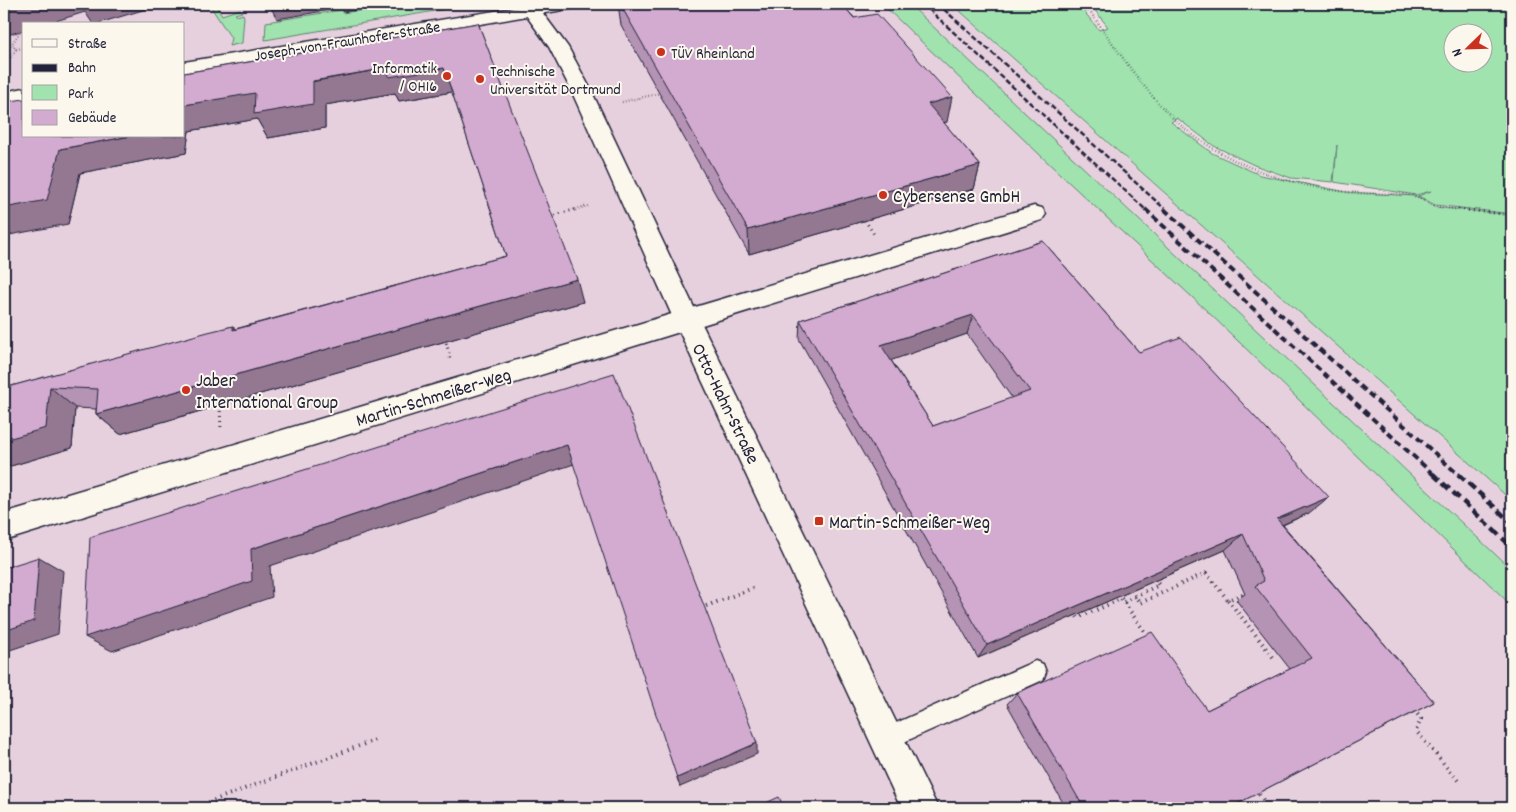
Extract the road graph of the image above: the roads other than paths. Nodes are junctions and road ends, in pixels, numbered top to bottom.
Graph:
1 (569, 4) edge
2 (529, 7) edge
3 (185, 68) edge
4 (22, 94) edge
5 (4, 98) edge
6 (1034, 214) dead end
7 (687, 320) junction
8 (4, 526) edge
9 (1035, 672) dead end
10 (886, 739) junction
11 (920, 808) edge

1 - 2 street, Joseph-von-Fraunhofer-Straße
2 - 3 street, Joseph-von-Fraunhofer-Straße
2 - 7 street, Otto-Hahn-Straße
4 - 5 street
6 - 7 street, Martin-Schmeißer-Weg
7 - 8 street, Martin-Schmeißer-Weg
7 - 10 street, Otto-Hahn-Straße
9 - 10 lane
10 - 11 street, Otto-Hahn-Straße

